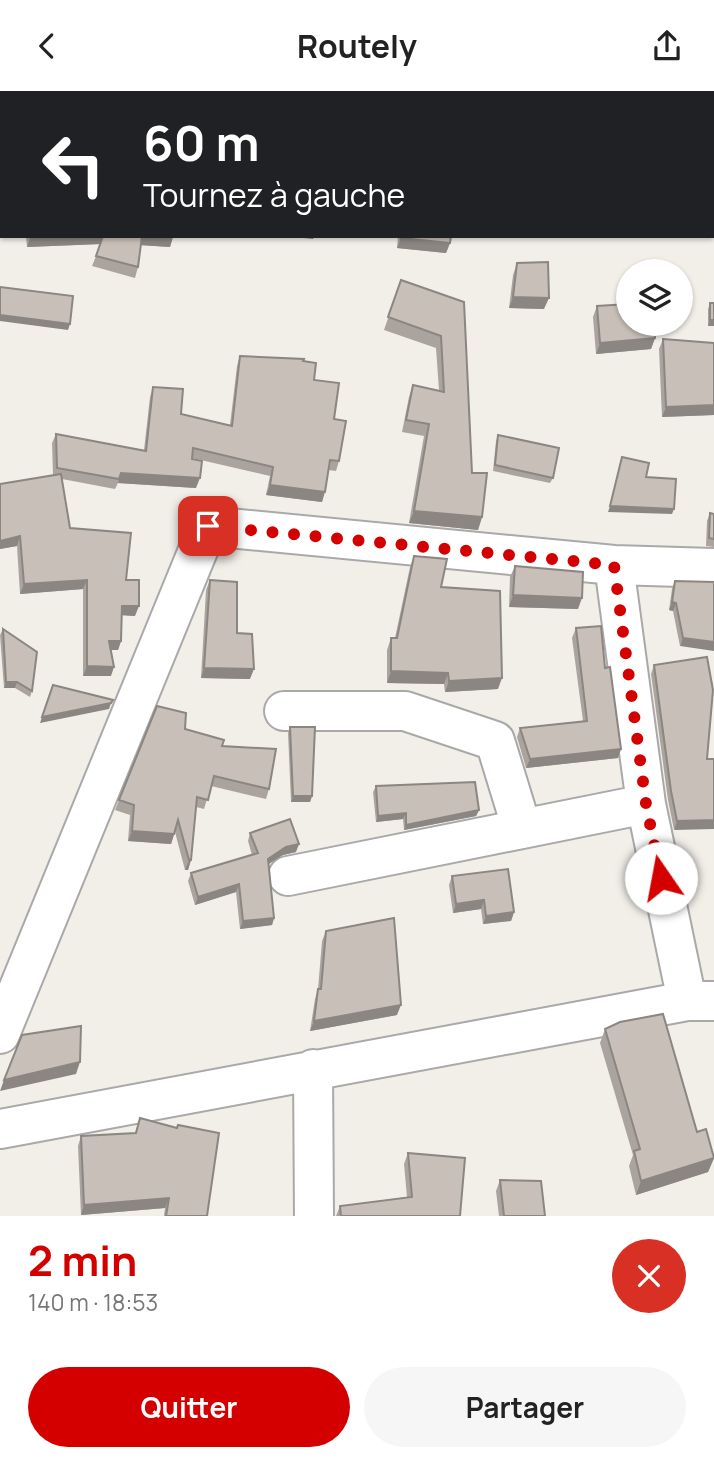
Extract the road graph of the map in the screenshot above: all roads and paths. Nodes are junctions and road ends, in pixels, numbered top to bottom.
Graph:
1 (614, 565) junction
2 (714, 568) edge
3 (284, 711) dead end
4 (646, 804) junction
5 (522, 829) junction
6 (288, 876) dead end
7 (700, 1001) edge
8 (0, 1034) edge
9 (313, 1069) junction
10 (0, 1129) edge
11 (314, 1216) edge

1 - 2 street
1 - 4 street
1 - 8 street
3 - 5 street
4 - 5 street
4 - 7 street
5 - 6 street
7 - 9 street
9 - 10 street
9 - 11 street

